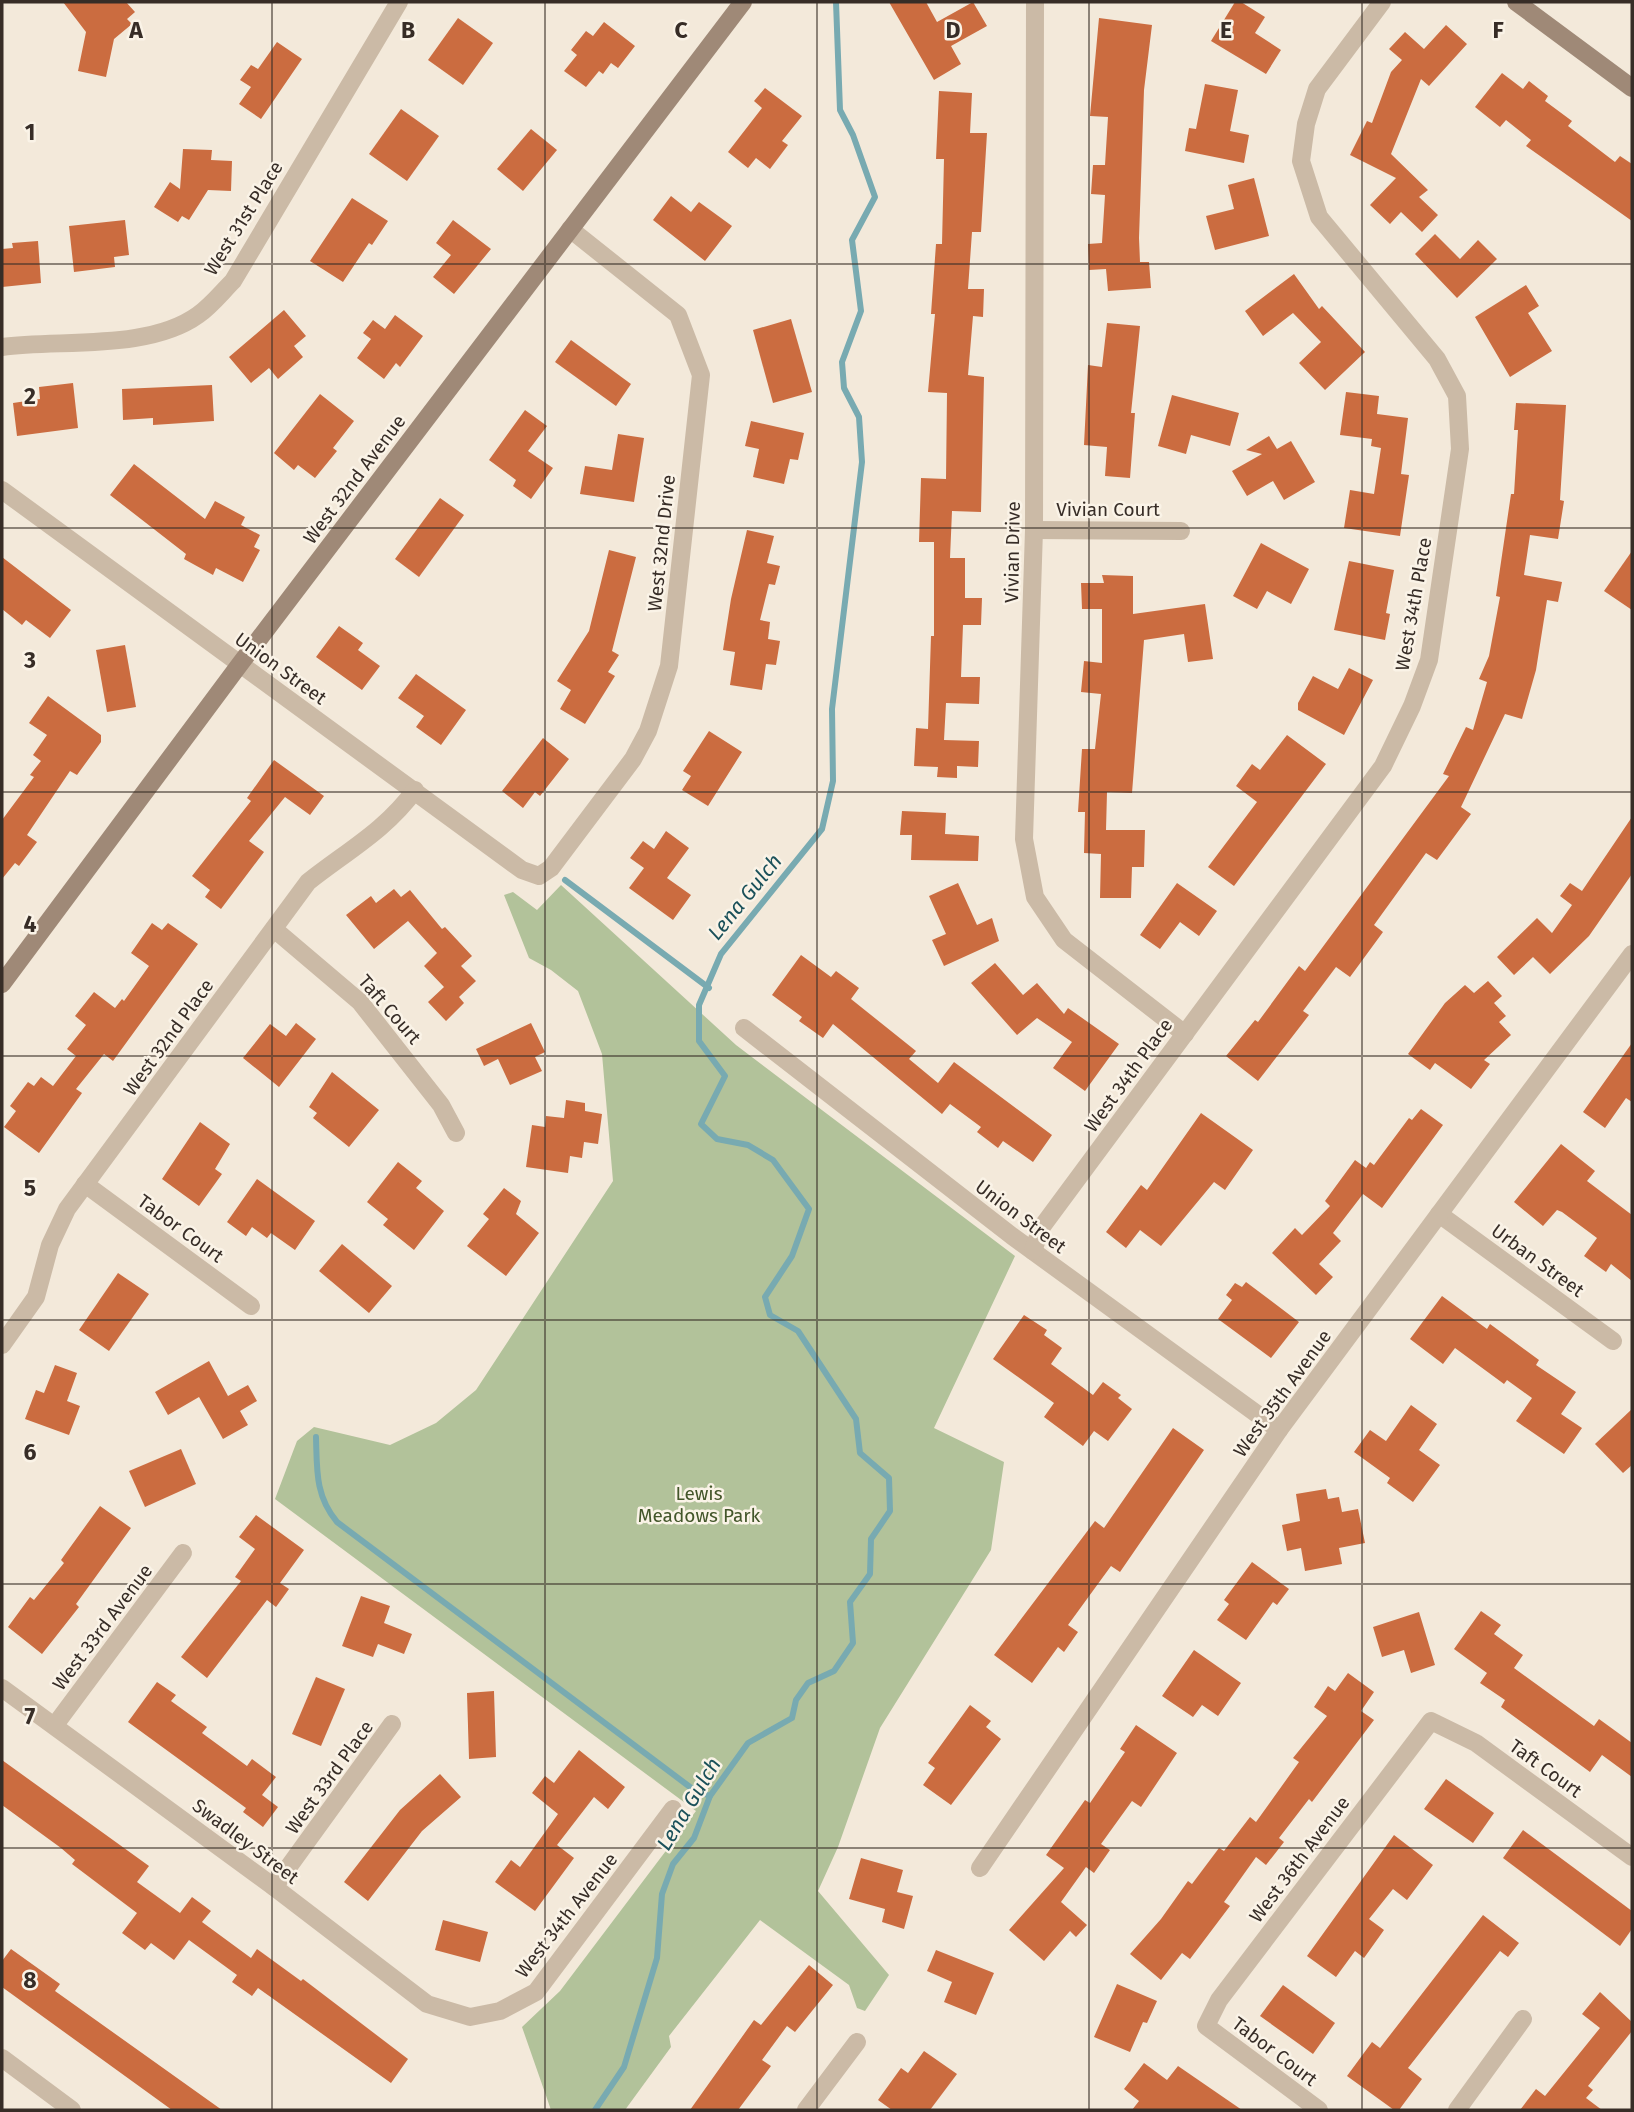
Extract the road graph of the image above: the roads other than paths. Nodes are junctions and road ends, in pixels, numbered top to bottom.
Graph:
1 (399, 2) edge
2 (743, 2) edge
3 (1035, 2) edge
4 (1382, 2) edge
5 (1516, 2) edge
6 (1632, 88) edge
7 (570, 229) junction
8 (2, 347) edge
9 (2, 490) edge
10 (1034, 530) junction
11 (1181, 531) dead end
12 (240, 664) junction
13 (415, 790) junction
14 (538, 877) joint
15 (274, 929) junction
16 (1630, 961) edge
17 (2, 984) edge
18 (744, 1028) dead end
19 (1185, 1034) junction
20 (456, 1133) dead end
21 (85, 1184) junction
22 (1439, 1214) junction
23 (1033, 1251) junction
24 (251, 1306) dead end
25 (1613, 1341) dead end
26 (2, 1345) edge
27 (1279, 1430) junction
28 (183, 1553) dead end
29 (2, 1688) edge
30 (1431, 1721) joint
31 (392, 1724) dead end
32 (55, 1725) junction
33 (673, 1809) dead end
34 (1632, 1857) edge
35 (980, 1868) dead end
36 (274, 1887) junction
37 (470, 2017) joint
38 (1523, 2019) dead end
39 (1206, 2026) joint
40 (857, 2042) dead end
41 (2, 2058) edge
42 (72, 2110) edge
43 (806, 2110) edge
44 (1319, 2110) edge
45 (1457, 2110) edge

1 - 8 street, West 31st Place
2 - 7 street, West 32nd Avenue
3 - 10 street, Vivian Drive
4 - 19 street, West 34th Place
5 - 6 street
7 - 12 street, West 32nd Avenue
7 - 14 street, West 32nd Drive
9 - 12 street, Union Street
10 - 11 street, Vivian Court
10 - 19 street, Vivian Drive
12 - 13 street, Union Street
12 - 17 street, West 32nd Avenue
13 - 14 street, Union Street
13 - 15 street, West 32nd Place
15 - 20 street, Taft Court
15 - 21 street, West 32nd Place
16 - 22 street, West 35th Avenue
18 - 23 street, Union Street
19 - 23 street, West 34th Place
21 - 24 street, Tabor Court
21 - 26 street, West 32nd Place
22 - 25 street, Urban Street
22 - 27 street, West 35th Avenue
23 - 27 street, Union Street
27 - 35 street, West 35th Avenue
28 - 32 street, West 33rd Avenue
29 - 32 street, Swadley Street
30 - 34 street, Taft Court
30 - 39 street, West 36th Avenue
31 - 36 street, West 33rd Place
32 - 36 street, Swadley Street
33 - 37 street, West 34th Avenue
36 - 37 street, Swadley Street
38 - 45 street
39 - 44 street, Tabor Court
40 - 43 street
41 - 42 street

